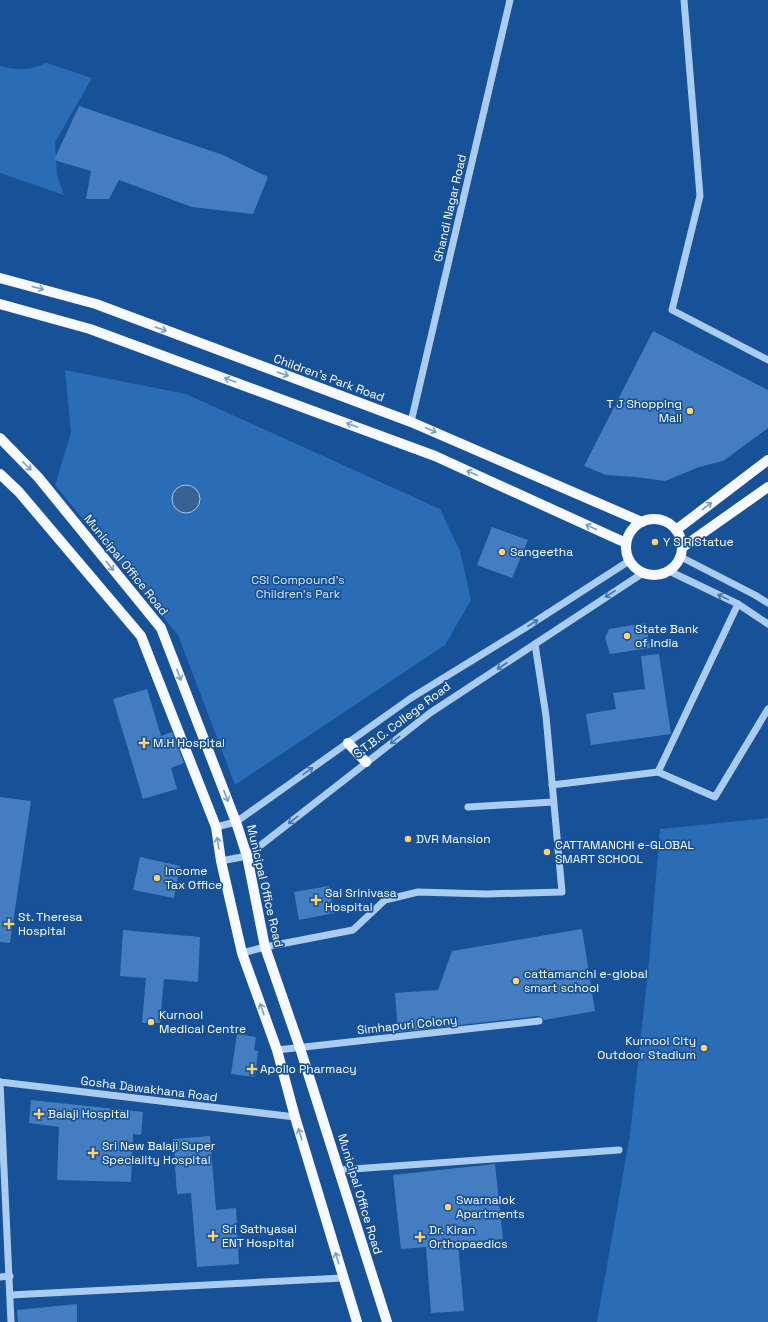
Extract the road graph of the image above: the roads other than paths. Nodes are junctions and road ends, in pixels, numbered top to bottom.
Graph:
1 (510, 0) edge
2 (684, 0) edge
3 (0, 278) edge
4 (0, 304) edge
5 (768, 360) edge
6 (411, 422) junction
7 (0, 438) edge
8 (768, 460) edge
9 (0, 474) edge
10 (768, 487) edge
11 (642, 522) junction
12 (676, 530) junction
13 (626, 543) junction
14 (682, 552) junction
15 (629, 561) junction
16 (669, 571) junction
17 (643, 573) junction
18 (768, 602) edge
19 (738, 604) junction
20 (768, 624) edge
21 (535, 644) junction
22 (768, 708) edge
23 (348, 743) junction
24 (366, 762) junction
25 (658, 772) junction
26 (552, 785) junction
27 (553, 802) junction
28 (468, 807) dead end
29 (236, 822) junction
30 (216, 827) junction
31 (247, 856) junction
32 (221, 861) junction
33 (265, 947) junction
34 (242, 953) junction
35 (539, 1021) dead end
36 (300, 1048) junction
37 (277, 1050) junction
38 (0, 1082) edge
39 (295, 1117) junction
40 (618, 1150) dead end
41 (339, 1170) junction
42 (10, 1276) junction
43 (0, 1277) edge
44 (343, 1278) junction
45 (10, 1295) junction
46 (11, 1322) edge
47 (357, 1322) edge
48 (387, 1322) edge

1 - 6 street, Ghandi Nagar Road
2 - 5 street
3 -> 6 main road, Children's Park Road
13 -> 4 main road
6 -> 11 main road, Children's Park Road
7 -> 29 main road, Municipal Office Road
12 -> 8 main road
9 - 30 main road
10 - 14 main road
11 - 12 main road
11 - 13 main road
12 - 14 main road
13 - 15 main road
14 - 16 main road
14 - 18 street
15 - 17 main road
23 -> 15 street
16 - 17 main road
19 -> 16 street
17 -> 21 street, S.T.B.C. College Road
19 - 20 street
19 - 25 street
21 -> 24 street, S.T.B.C. College Road
21 - 26 street
22 - 25 street
23 - 24 main road
29 -> 23 street
24 -> 31 street, S.T.B.C. College Road
25 - 26 street
26 - 27 street
27 - 28 street
27 - 33 street
29 - 30 street
29 - 31 main road, Municipal Office Road
32 -> 30 main road
31 - 32 street, S.T.B.C. College Road
31 - 33 main road, Municipal Office Road
32 - 34 main road
33 - 34 street
33 - 36 main road, Municipal Office Road
37 -> 34 main road
35 - 36 street, Simhapuri Colony
36 - 37 street, Simhapuri Colony
36 - 41 main road, Municipal Office Road
37 - 39 main road
38 - 39 street, Gosha Dawakhana Road
38 - 42 street
44 -> 39 main road
40 - 41 street
41 - 48 main road, Municipal Office Road
42 - 43 street
42 - 45 street
44 - 45 street
44 - 47 main road
45 - 46 street

